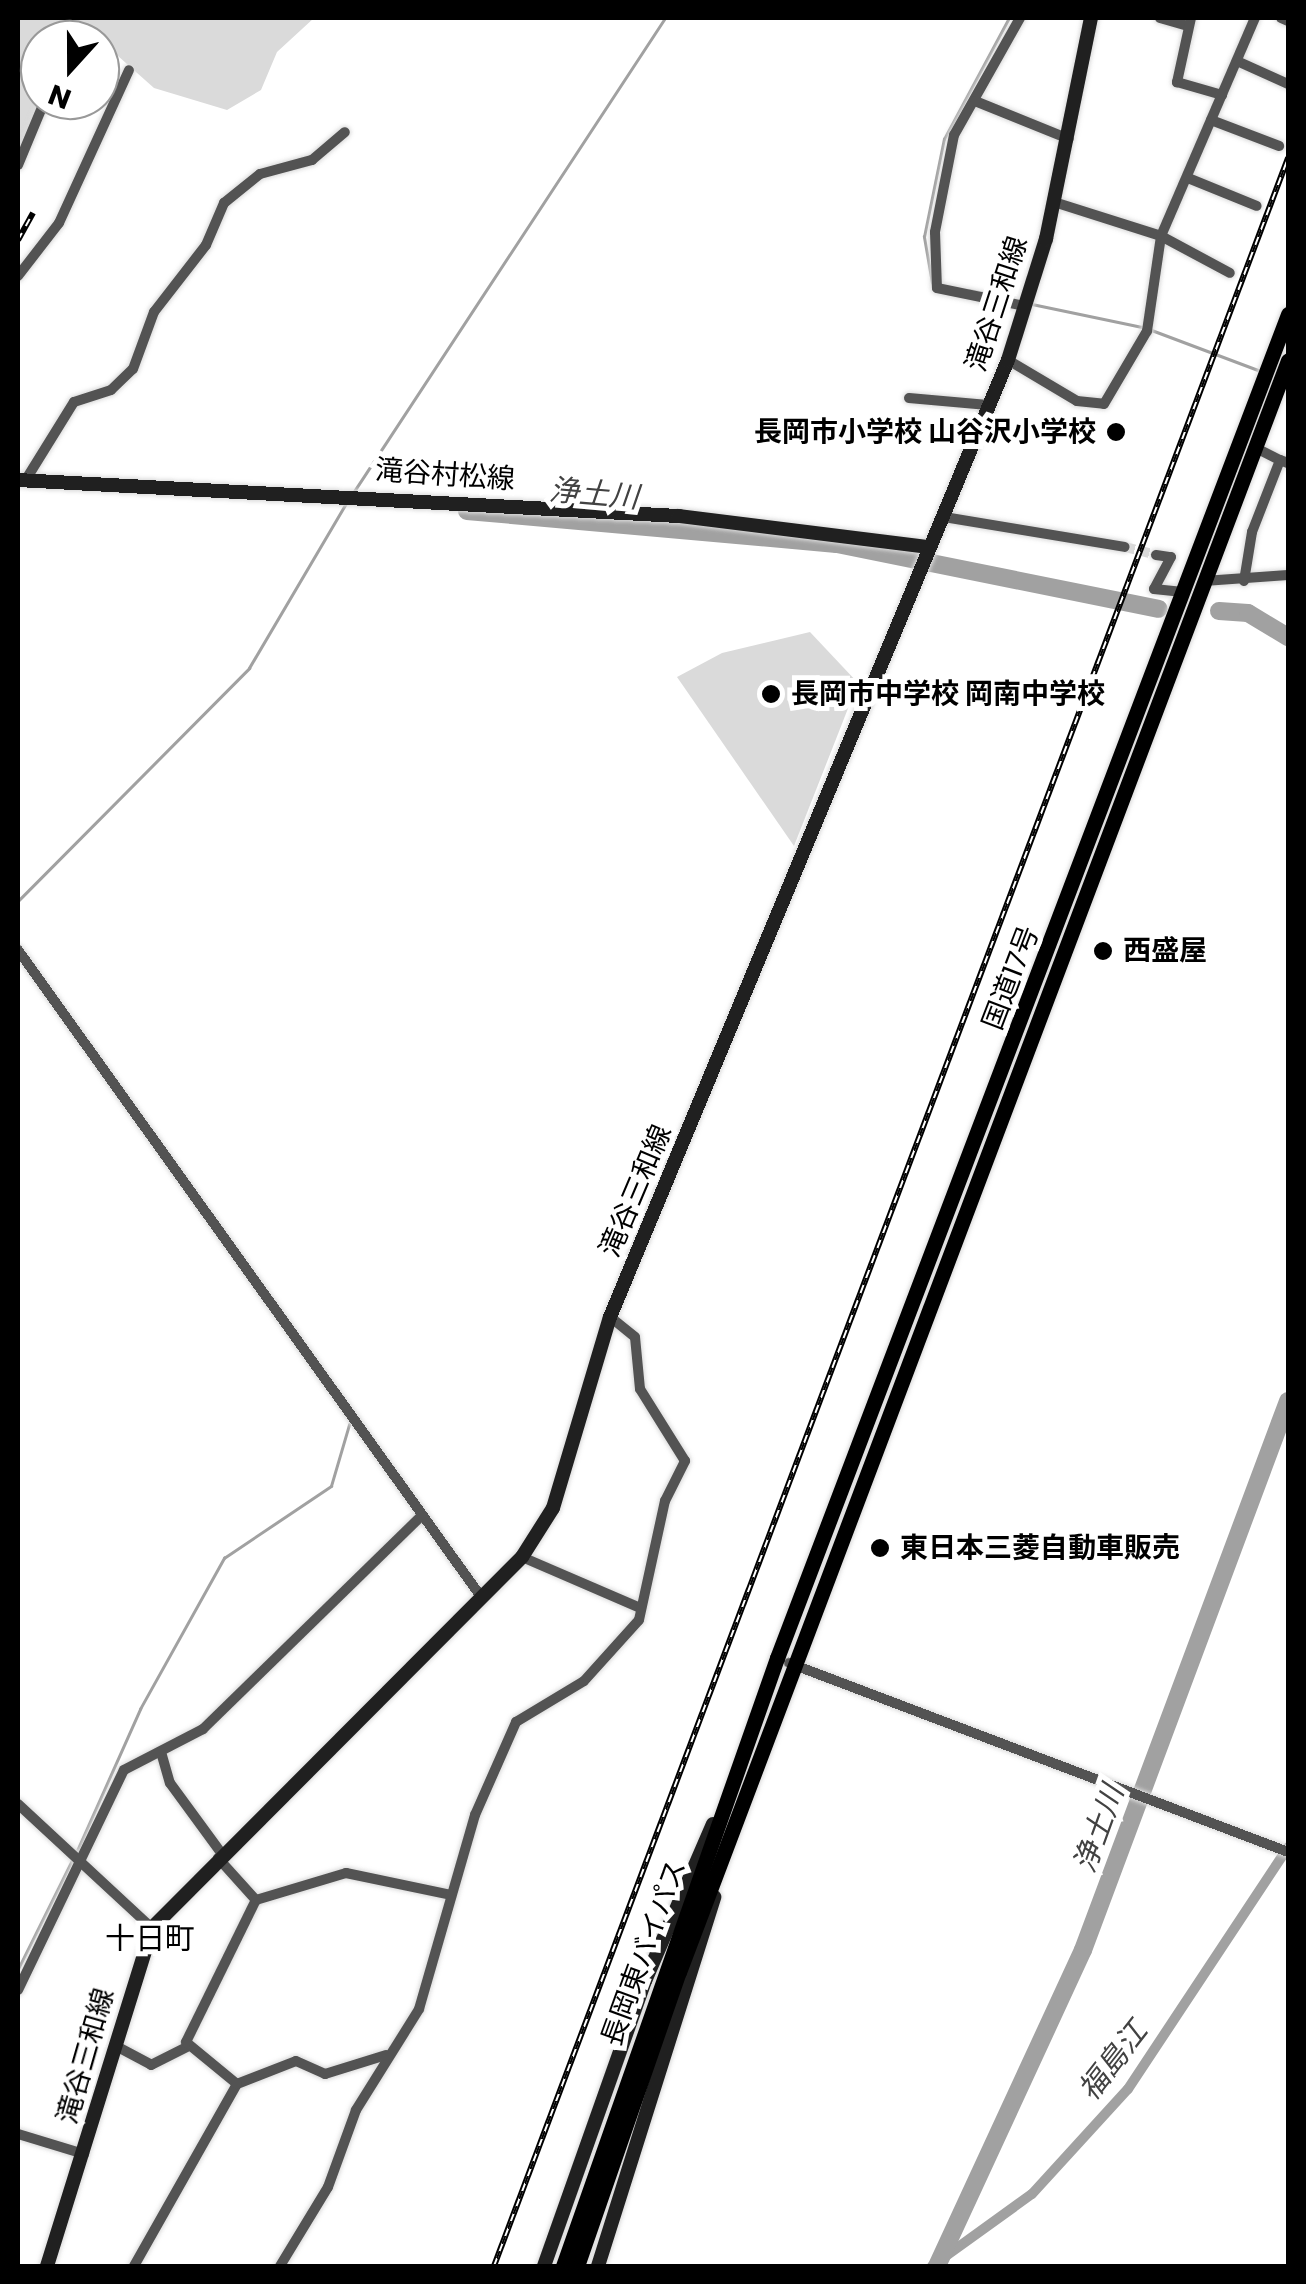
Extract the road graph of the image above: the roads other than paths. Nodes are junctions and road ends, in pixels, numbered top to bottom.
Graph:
1 (1020, 18) edge
2 (1091, 18) edge
3 (1160, 18) edge
4 (1254, 18) edge
5 (1280, 18) edge
6 (1288, 20) edge
7 (1190, 22) edge
8 (1237, 61) junction
9 (129, 70) dead end
10 (1288, 84) edge
11 (1222, 95) junction
12 (976, 101) junction
13 (37, 120) edge
14 (1212, 120) junction
15 (345, 132) dead end
16 (1069, 138) junction
17 (1279, 146) dead end
18 (18, 164) edge
19 (1188, 178) junction
20 (1054, 202) junction
21 (1257, 206) dead end
22 (1161, 236) junction
23 (1230, 272) dead end
24 (18, 276) edge
25 (1025, 306) junction
26 (1288, 314) edge
27 (1008, 360) junction
28 (1288, 360) edge
29 (909, 398) dead end
30 (988, 405) junction
31 (1256, 448) junction
32 (1284, 461) edge
33 (21, 480) edge
34 (944, 516) junction
35 (928, 547) junction
36 (1125, 547) tunnel mouth
37 (1156, 555) dead end
38 (1288, 575) edge
39 (1204, 581) junction
40 (1244, 581) junction
41 (1183, 592) junction
42 (18, 950) edge
43 (610, 1317) junction
44 (419, 1518) junction
45 (522, 1558) junction
46 (482, 1598) junction
47 (638, 1606) junction
48 (777, 1658) junction
49 (795, 1665) junction
50 (161, 1752) junction
51 (727, 1797) junction
52 (18, 1804) edge
53 (736, 1824) junction
54 (1283, 1849) edge
55 (220, 1856) junction
56 (76, 1858) junction
57 (451, 1896) junction
58 (256, 1900) junction
59 (152, 1928) junction
60 (18, 1990) edge
61 (116, 2046) junction
62 (187, 2048) junction
63 (387, 2054) junction
64 (237, 2084) junction
65 (617, 2123) junction
66 (18, 2134) edge
67 (84, 2154) junction
68 (47, 2266) edge
69 (134, 2266) edge
70 (280, 2266) edge
71 (544, 2266) edge
72 (562, 2266) edge
73 (578, 2266) edge
74 (598, 2266) edge

1 - 12 street
2 - 16 main road, 滝谷三和線
3 - 7 street
4 - 8 street
5 - 6 street
7 - 11 street
8 - 10 street
8 - 11 street
9 - 24 street
11 - 14 street
12 - 16 street
12 - 25 street
13 - 18 street
14 - 17 street
14 - 19 street
15 - 33 street
16 - 20 main road, 滝谷三和線
19 - 21 street
19 - 22 street
20 - 22 street
20 - 25 main road, 滝谷三和線
22 - 23 street
22 - 27 street
25 - 27 main road, 滝谷三和線
26 - 41 highway, 国道17号
27 - 30 main road, 滝谷三和線
28 - 31 highway, 国道17号
29 - 30 street
30 - 34 main road, 滝谷三和線
31 - 32 street
31 - 39 highway, 国道17号
32 - 40 street
33 - 35 main road, 滝谷村松線
34 - 35 main road, 滝谷三和線
34 - 36 street
35 - 43 main road, 滝谷三和線
37 - 41 street
38 - 40 street
39 - 40 street
39 - 49 highway, 国道17号
41 - 48 highway, 国道17号
42 - 44 street
43 - 45 main road, 滝谷三和線
43 - 47 street
44 - 46 street
44 - 50 street
45 - 46 main road, 滝谷三和線
45 - 47 street
46 - 55 main road, 滝谷三和線
47 - 57 street
48 - 49 street
48 - 51 highway, 長岡東バイパス
49 - 53 highway, 長岡東バイパス
49 - 54 street
50 - 55 street
50 - 56 street
51 - 65 highway, 長岡東バイパス
51 - 71 main road
52 - 56 street
53 - 65 highway, 長岡東バイパス
53 - 74 main road
55 - 58 street
55 - 59 main road, 滝谷三和線
56 - 59 street
56 - 60 street
57 - 58 street
57 - 63 street
58 - 62 street
59 - 61 main road, 滝谷三和線
61 - 62 street
61 - 67 main road, 滝谷三和線
62 - 64 street
63 - 64 street
63 - 70 street
64 - 69 street
65 - 72 highway, 長岡東バイパス
65 - 73 highway, 長岡東バイパス
66 - 67 street
67 - 68 main road, 滝谷三和線

